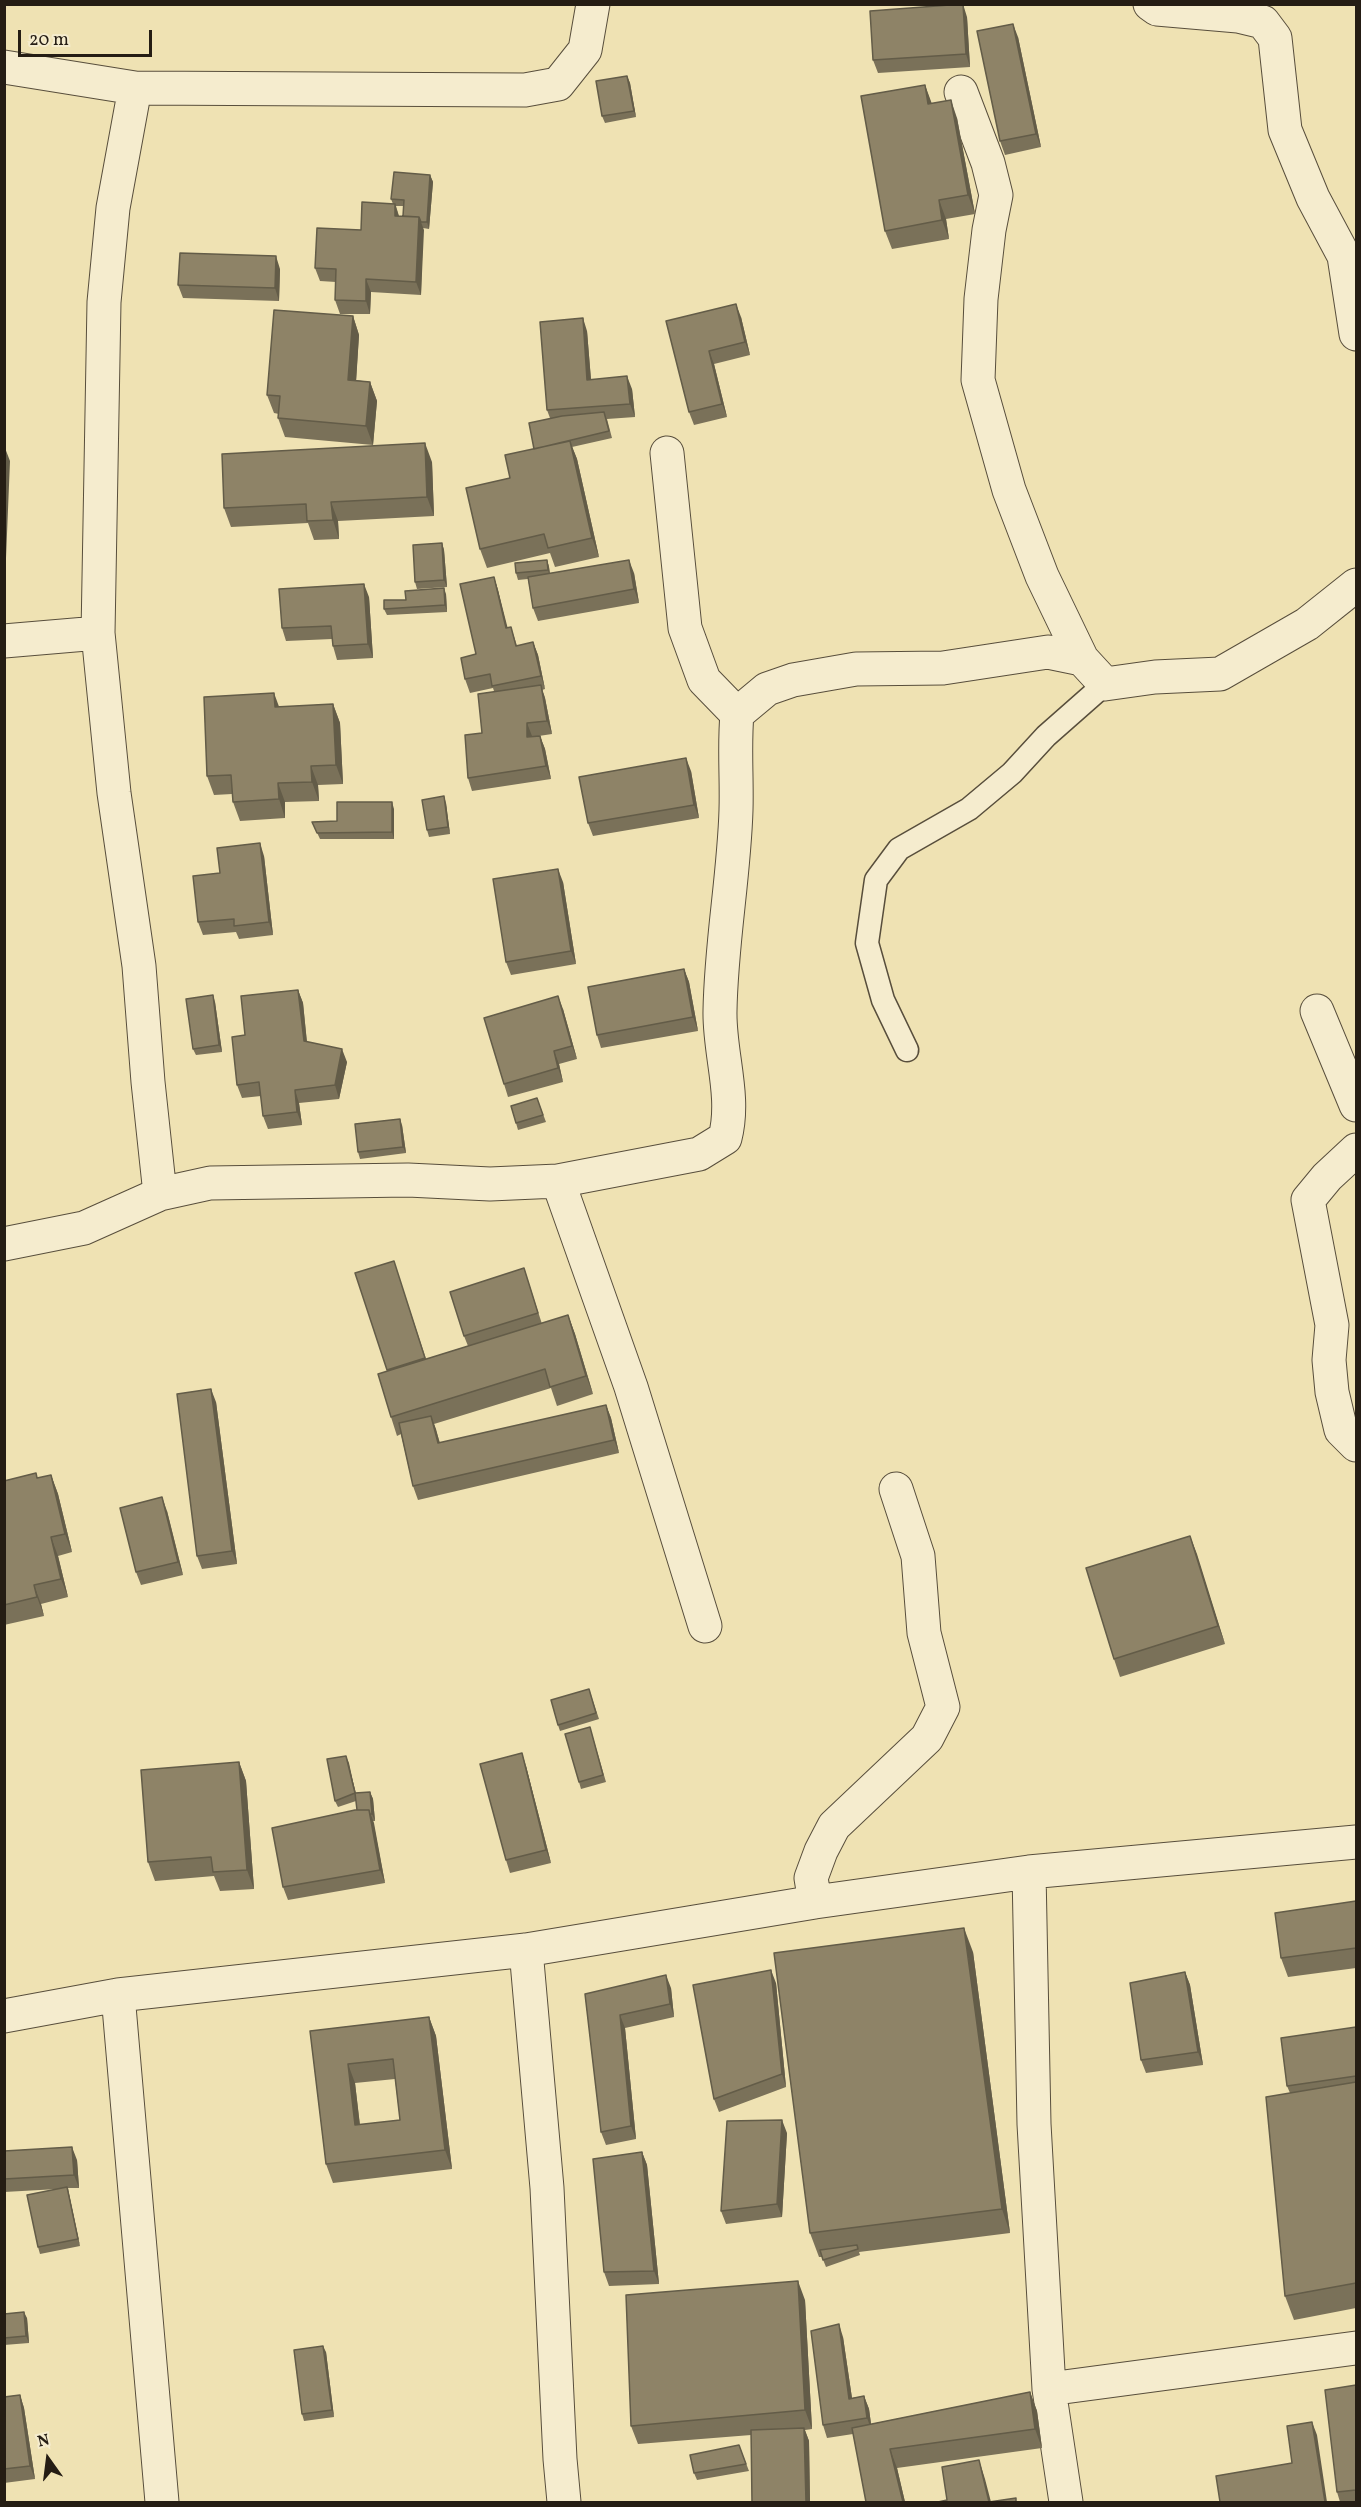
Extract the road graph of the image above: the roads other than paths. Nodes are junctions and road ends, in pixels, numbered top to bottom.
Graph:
1 (593, 4) edge
2 (1150, 4) edge
3 (4, 67) edge
4 (135, 88) junction
5 (962, 92) dead end
6 (1356, 334) edge
7 (667, 453) dead end
8 (1356, 585) edge
9 (98, 633) junction
10 (4, 641) edge
11 (1082, 659) junction
12 (1105, 684) junction
13 (737, 714) junction
14 (1317, 1011) dead end
15 (908, 1050) dead end
16 (1356, 1105) edge
17 (1356, 1150) edge
18 (558, 1181) junction
19 (160, 1194) junction
20 (4, 1244) edge
21 (1356, 1445) edge
22 (896, 1489) dead end
23 (705, 1626) dead end
24 (1356, 1842) edge
25 (1029, 1872) junction
26 (815, 1902) junction
27 (526, 1950) junction
28 (118, 1995) junction
29 (4, 2016) edge
30 (1356, 2348) edge
31 (1048, 2389) junction
32 (162, 2502) edge
33 (564, 2502) edge
34 (1066, 2502) edge

1 - 4 street
2 - 6 street
3 - 4 street
4 - 9 street
5 - 11 street
7 - 13 street
8 - 12 street
9 - 10 street
9 - 19 street
11 - 12 street
11 - 13 street
12 - 15 lane
13 - 18 street
14 - 16 street
17 - 21 street
18 - 19 street
18 - 23 street
19 - 20 street
22 - 26 street
24 - 25 street
25 - 26 street
25 - 31 street
26 - 27 street
27 - 28 street
27 - 33 street
28 - 29 street
28 - 32 street
30 - 31 street
31 - 34 street

